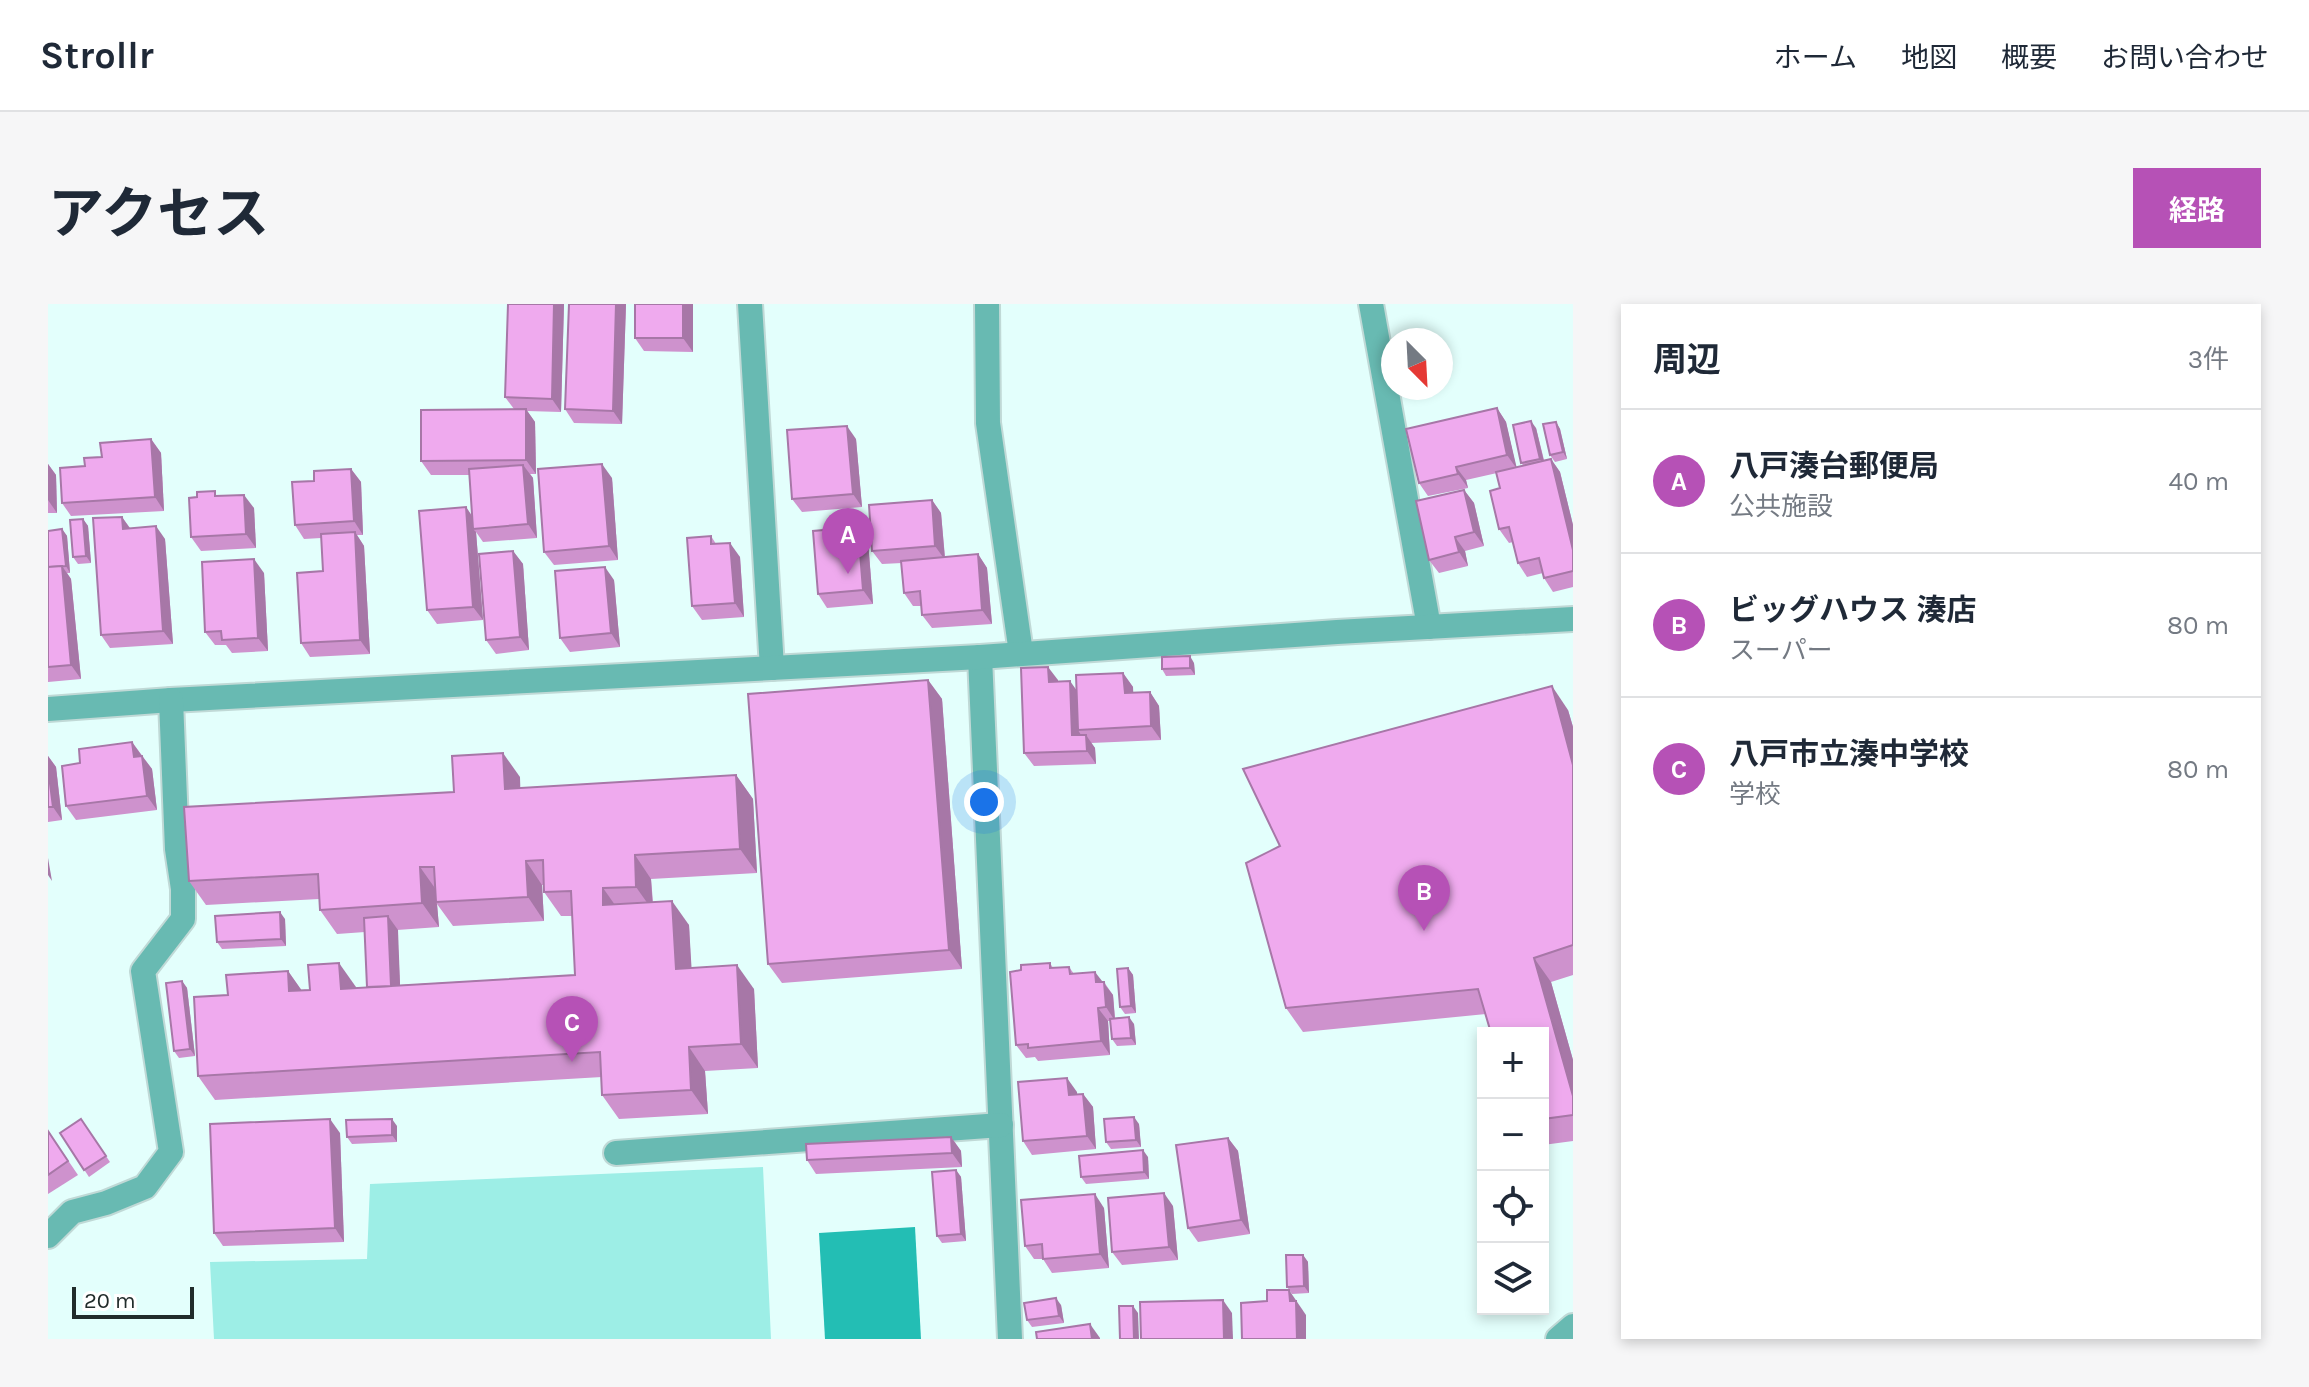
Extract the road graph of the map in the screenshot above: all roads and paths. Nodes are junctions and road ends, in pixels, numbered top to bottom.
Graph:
1 (750, 304) edge
2 (987, 304) edge
3 (1371, 304) edge
4 (1573, 619) edge
5 (1429, 627) junction
6 (1021, 653) junction
7 (980, 657) junction
8 (772, 668) junction
9 (171, 700) junction
10 (48, 709) edge
11 (1001, 1125) junction
12 (616, 1153) dead end
13 (48, 1236) edge
14 (1573, 1326) edge
15 (1010, 1339) edge
16 (1558, 1339) edge

1 - 8 street
2 - 6 street
3 - 5 street
4 - 5 street
5 - 6 street
6 - 7 street
7 - 8 street
7 - 11 street
8 - 9 street
9 - 10 street
9 - 13 street
11 - 12 street
11 - 15 street
14 - 16 street

